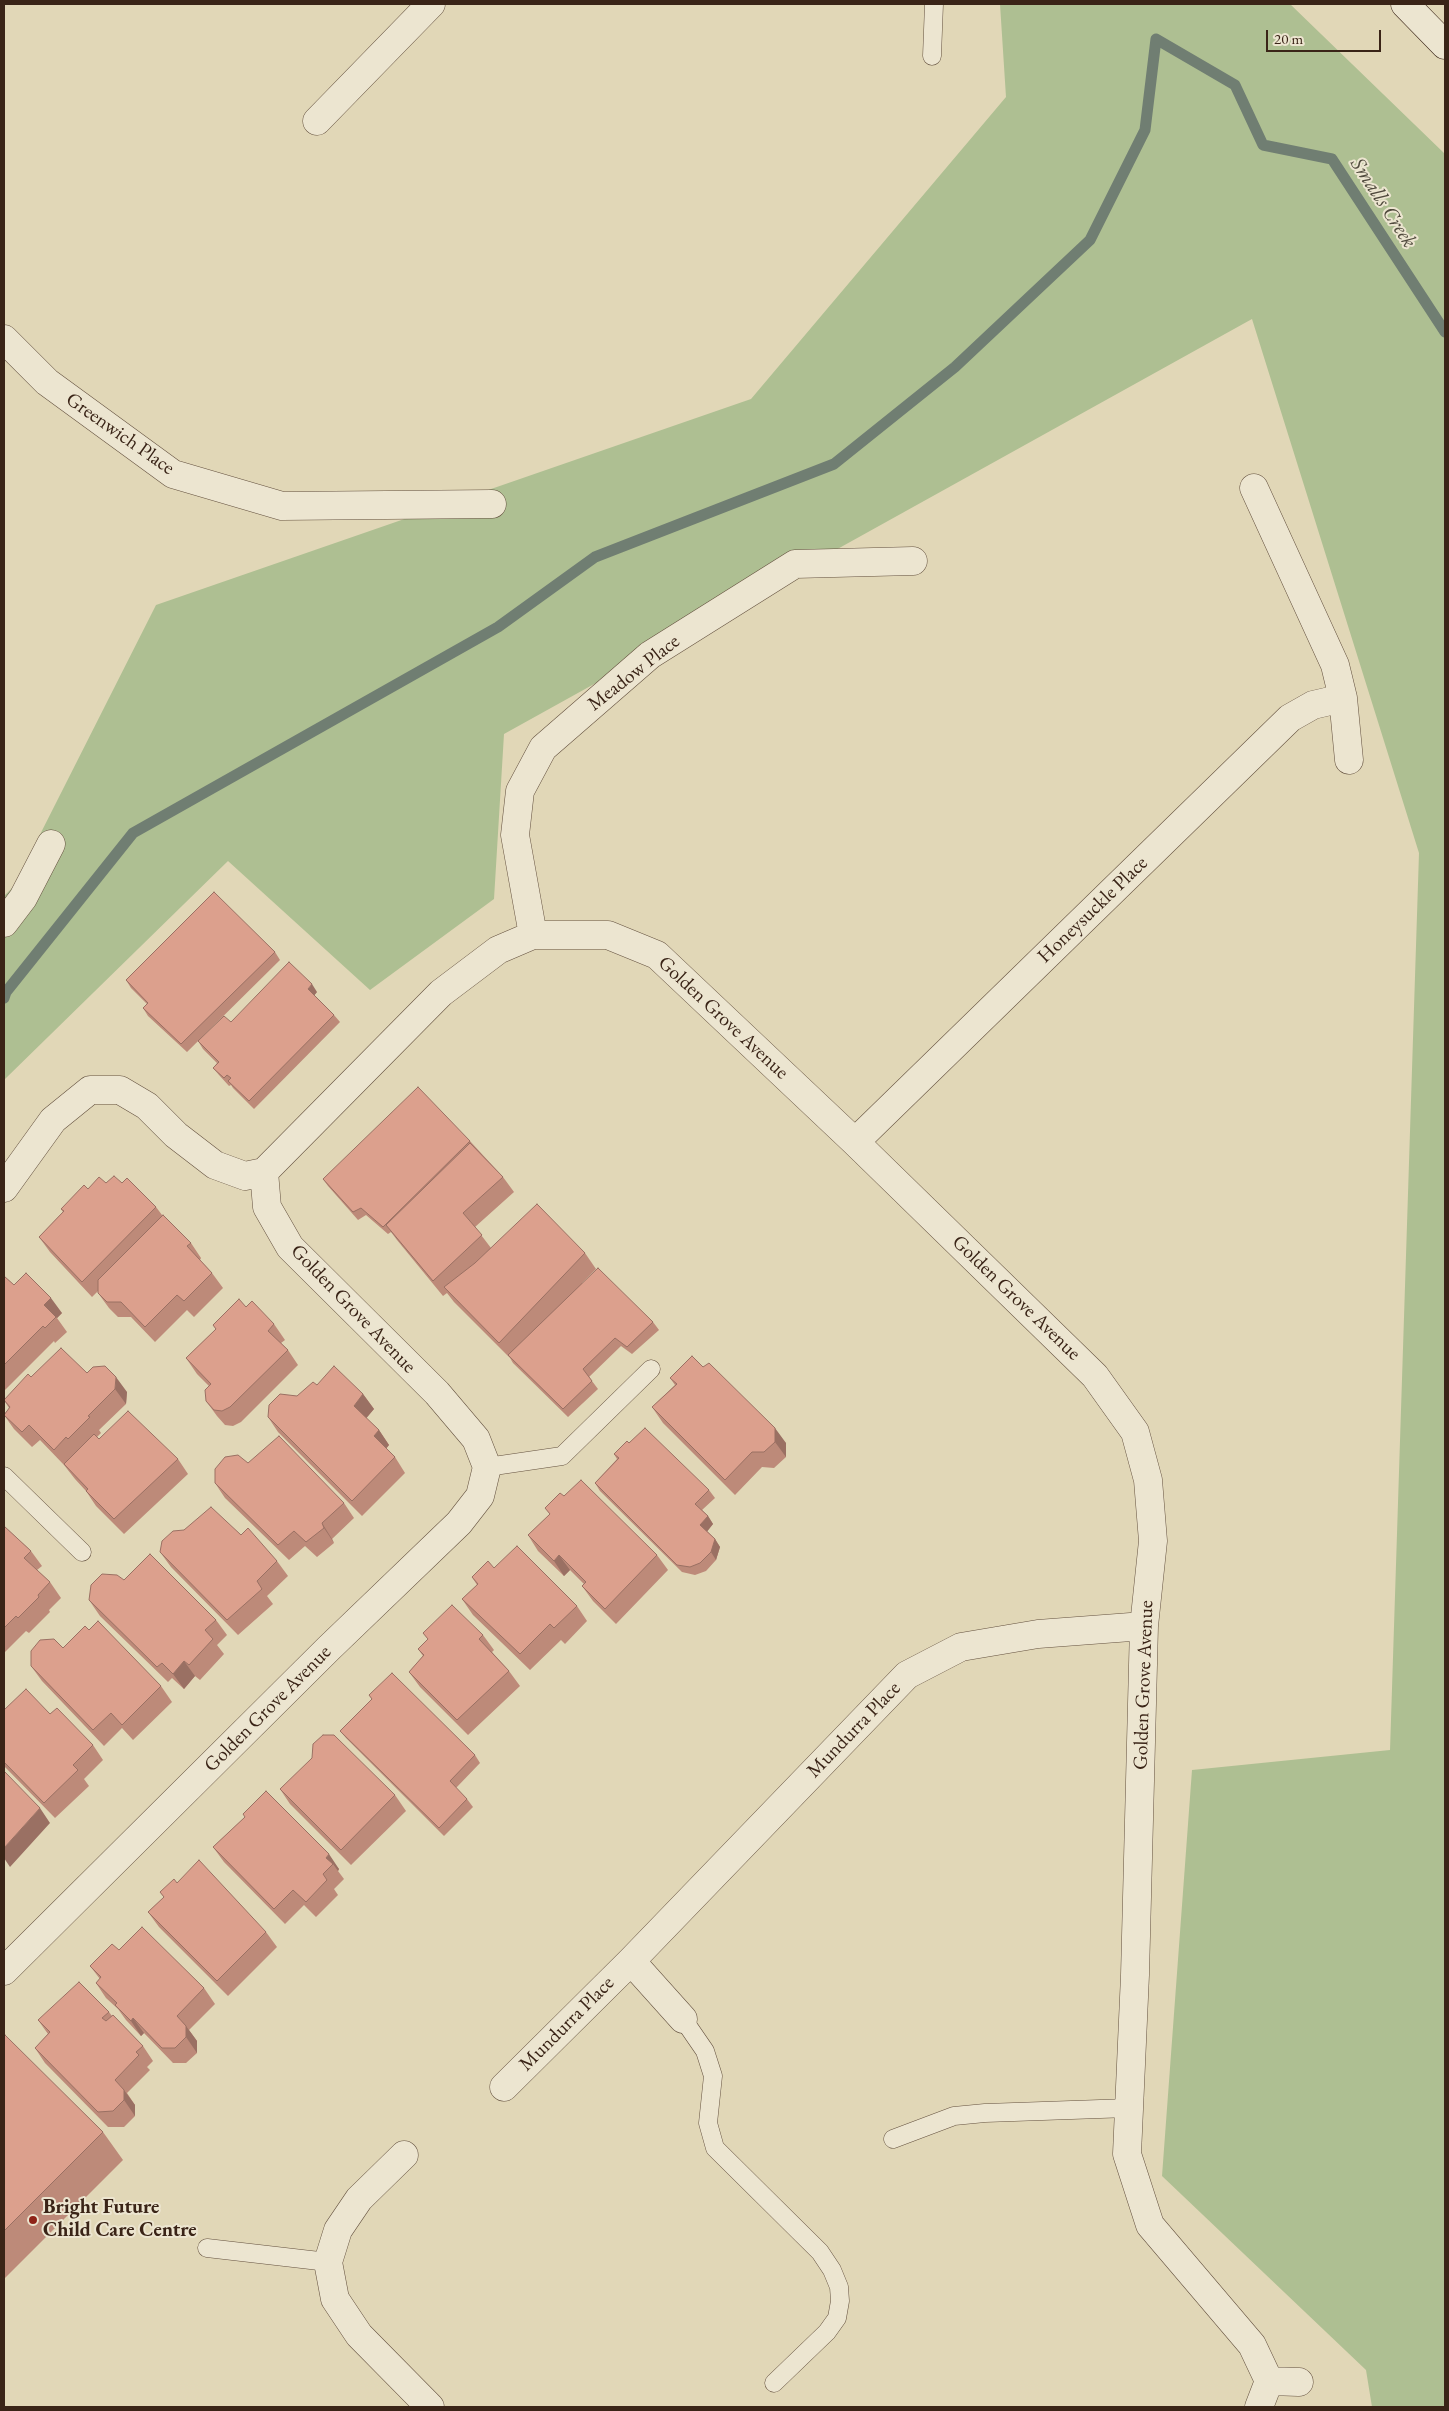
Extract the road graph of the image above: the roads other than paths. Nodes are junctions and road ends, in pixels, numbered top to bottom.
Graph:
1 (431, 4) edge
2 (934, 4) edge
3 (1405, 4) edge
4 (1445, 44) edge
5 (932, 56) dead end
6 (318, 121) dead end
7 (4, 339) edge
8 (1254, 488) dead end
9 (492, 504) dead end
10 (913, 561) dead end
11 (1343, 698) junction
12 (1349, 760) dead end
13 (51, 844) dead end
14 (4, 923) edge
15 (533, 935) junction
16 (854, 1142) junction
17 (264, 1172) junction
18 (4, 1188) edge
19 (651, 1369) dead end
20 (487, 1467) junction
21 (4, 1476) edge
22 (82, 1552) dead end
23 (1144, 1626) junction
24 (631, 1961) junction
25 (4, 1971) edge
26 (683, 2019) joint
27 (504, 2087) dead end
28 (1129, 2108) junction
29 (893, 2139) dead end
30 (404, 2155) dead end
31 (207, 2248) dead end
32 (328, 2262) junction
33 (1270, 2381) junction
34 (1299, 2382) dead end
35 (774, 2383) dead end
36 (430, 2407) edge
37 (1259, 2407) edge

1 - 6 street
2 - 5 lane
3 - 4 street
7 - 9 street, Greenwich Place
8 - 11 street
10 - 15 street, Meadow Place
11 - 12 street
11 - 16 street, Honeysuckle Place
13 - 14 street
15 - 16 street, Golden Grove Avenue
15 - 17 street, Golden Grove Avenue
16 - 23 street, Golden Grove Avenue
17 - 18 street
17 - 20 street, Golden Grove Avenue
19 - 20 lane
20 - 25 street, Golden Grove Avenue
21 - 22 lane
23 - 24 street, Mundurra Place
23 - 28 street, Golden Grove Avenue
24 - 26 street, Mundurra Place
24 - 27 street, Mundurra Place
26 - 35 lane
28 - 29 lane
28 - 33 street, Golden Grove Avenue
30 - 32 street
31 - 32 lane
32 - 36 street
33 - 34 street
33 - 37 street

